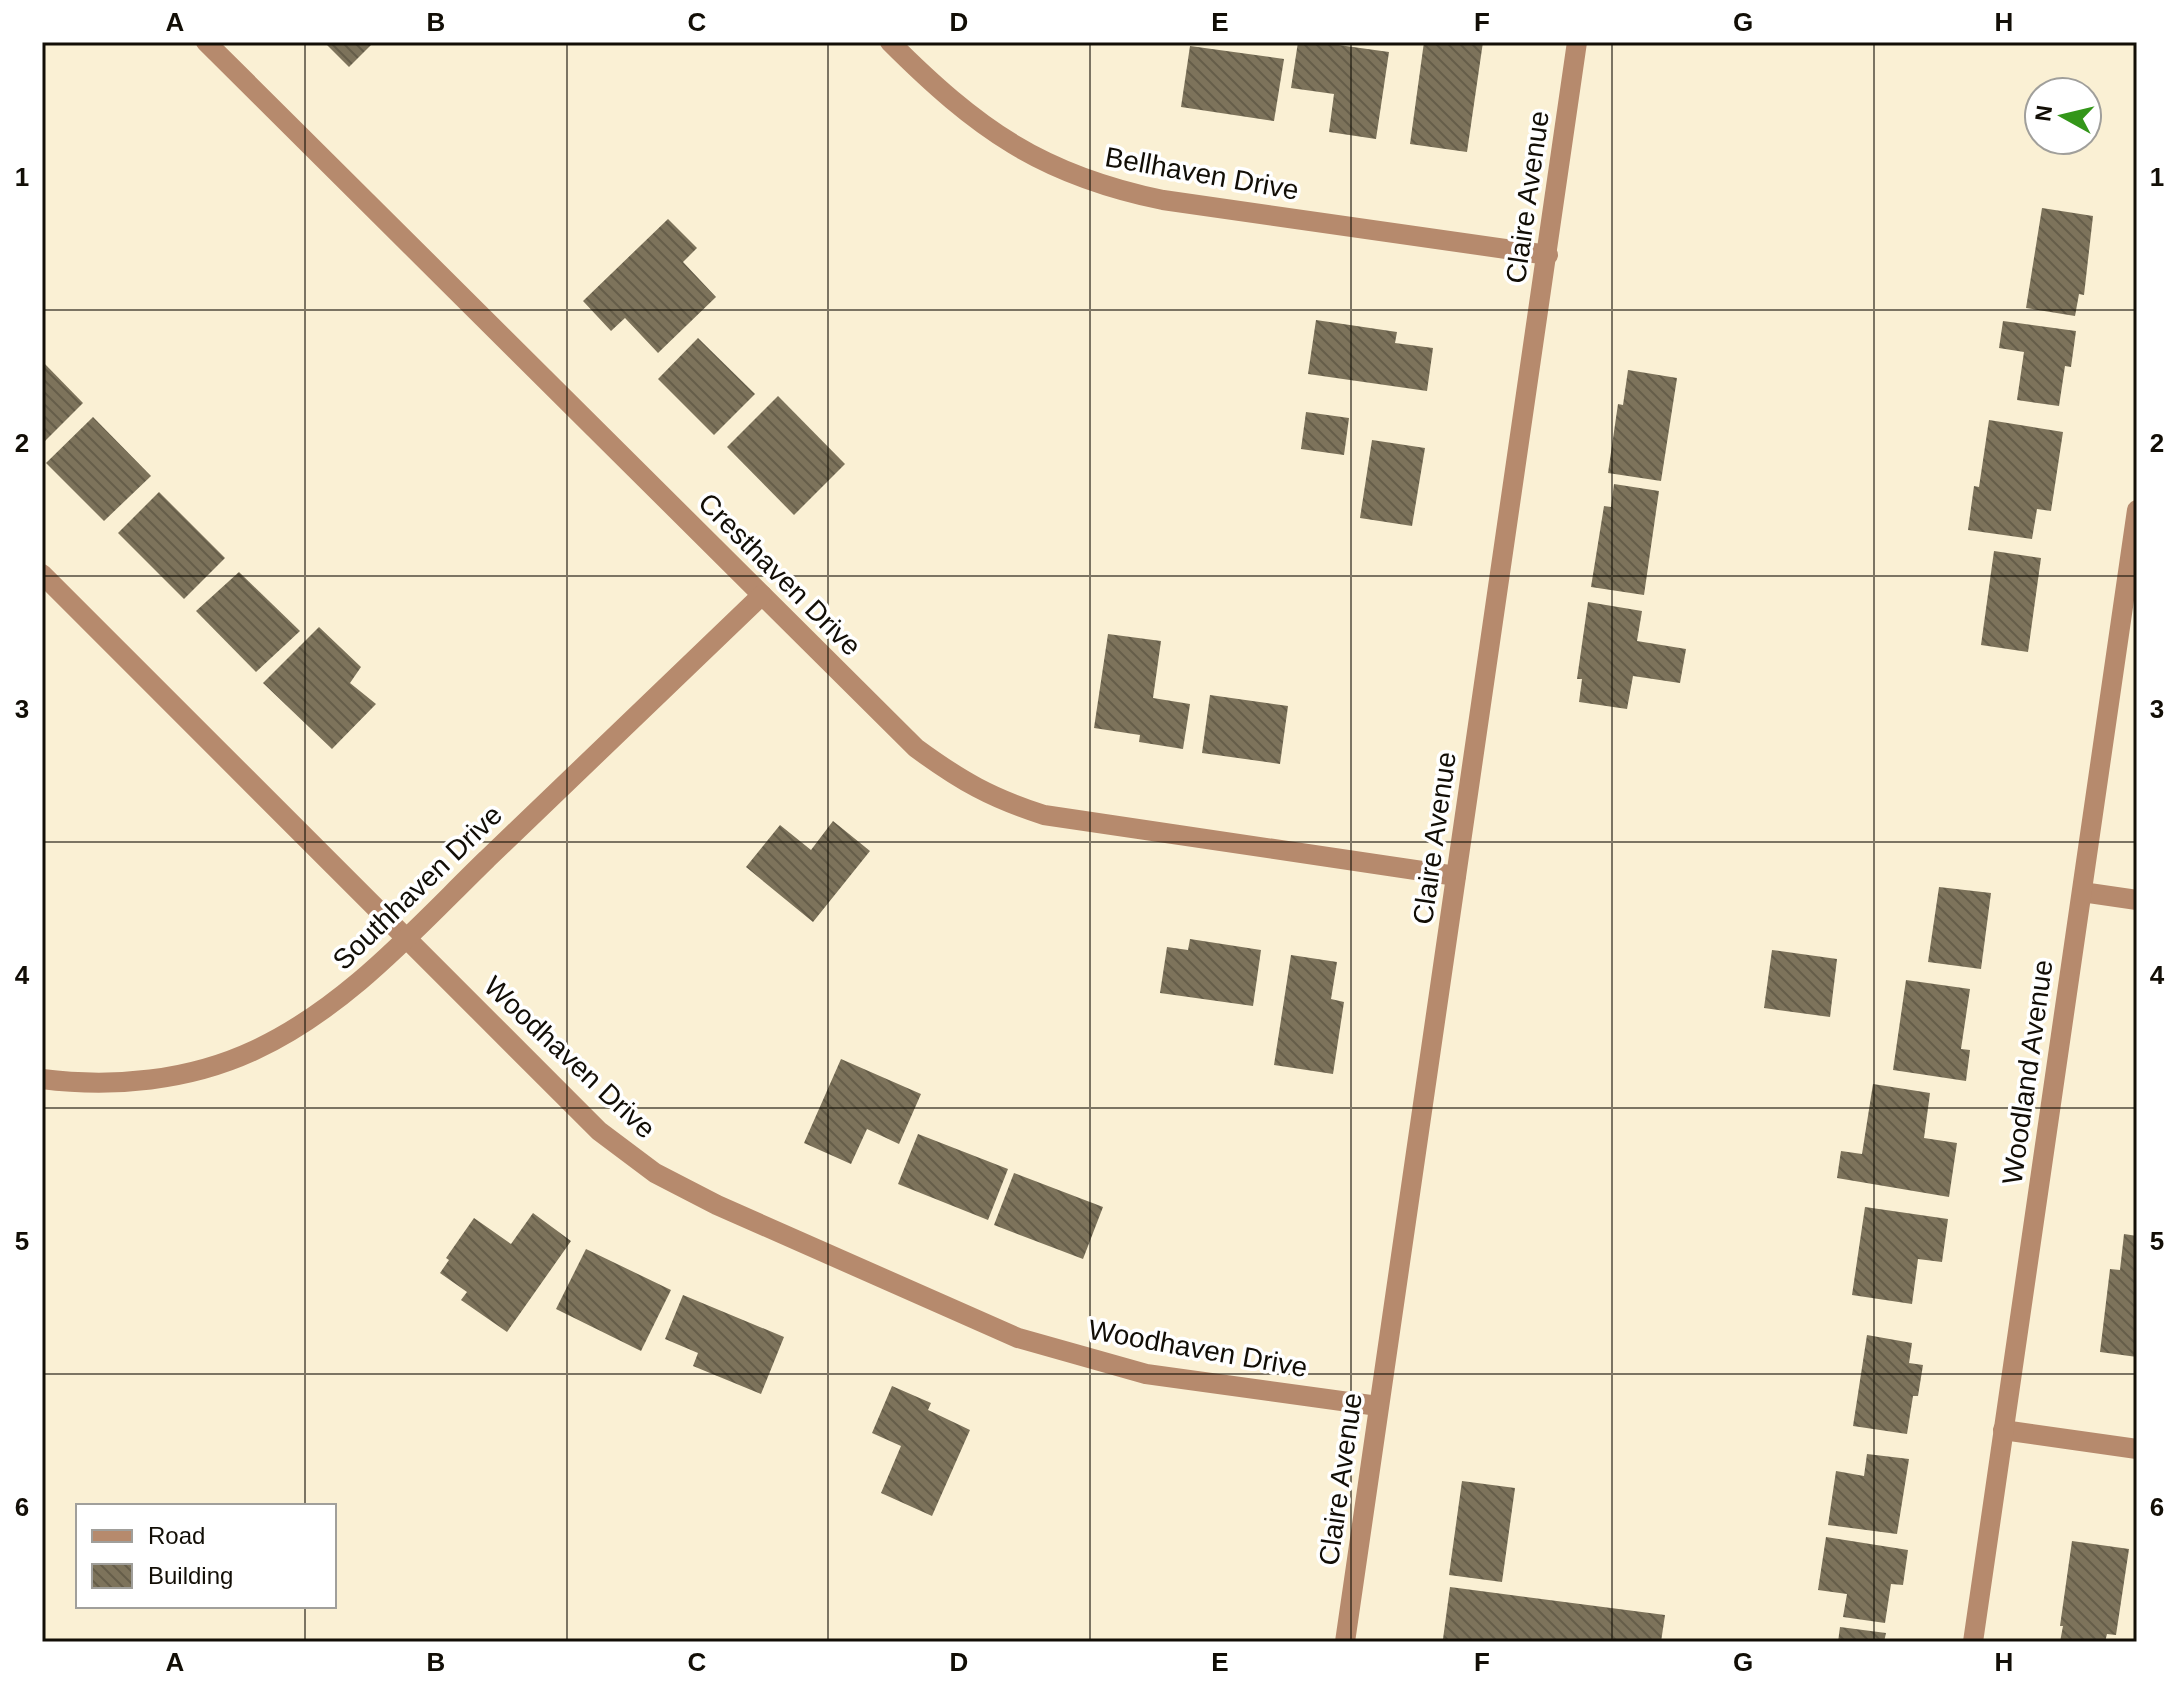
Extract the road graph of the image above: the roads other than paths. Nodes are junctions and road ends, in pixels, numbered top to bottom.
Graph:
1 (206, 42) edge
2 (890, 42) edge
3 (1577, 42) edge
4 (1548, 255) junction
5 (2137, 510) edge
6 (42, 574) edge
7 (762, 595) junction
8 (1456, 876) junction
9 (2082, 892) junction
10 (2137, 900) edge
11 (406, 938) junction
12 (42, 1079) edge
13 (1378, 1406) junction
14 (2003, 1430) junction
15 (2137, 1449) edge
16 (1345, 1642) edge
17 (1973, 1642) edge

1 - 7 street, Cresthaven Drive
2 - 4 street, Bellhaven Drive
3 - 4 street, Claire Avenue
4 - 8 street, Claire Avenue
5 - 9 street, Woodland Avenue
6 - 11 street, Woodhaven Drive
7 - 8 street, Cresthaven Drive
7 - 11 street, Southhaven Drive
8 - 13 street, Claire Avenue
9 - 10 street
9 - 14 street, Woodland Avenue
11 - 12 street, Southhaven Drive
11 - 13 street, Woodhaven Drive
13 - 16 street, Claire Avenue
14 - 15 street
14 - 17 street, Woodland Avenue

